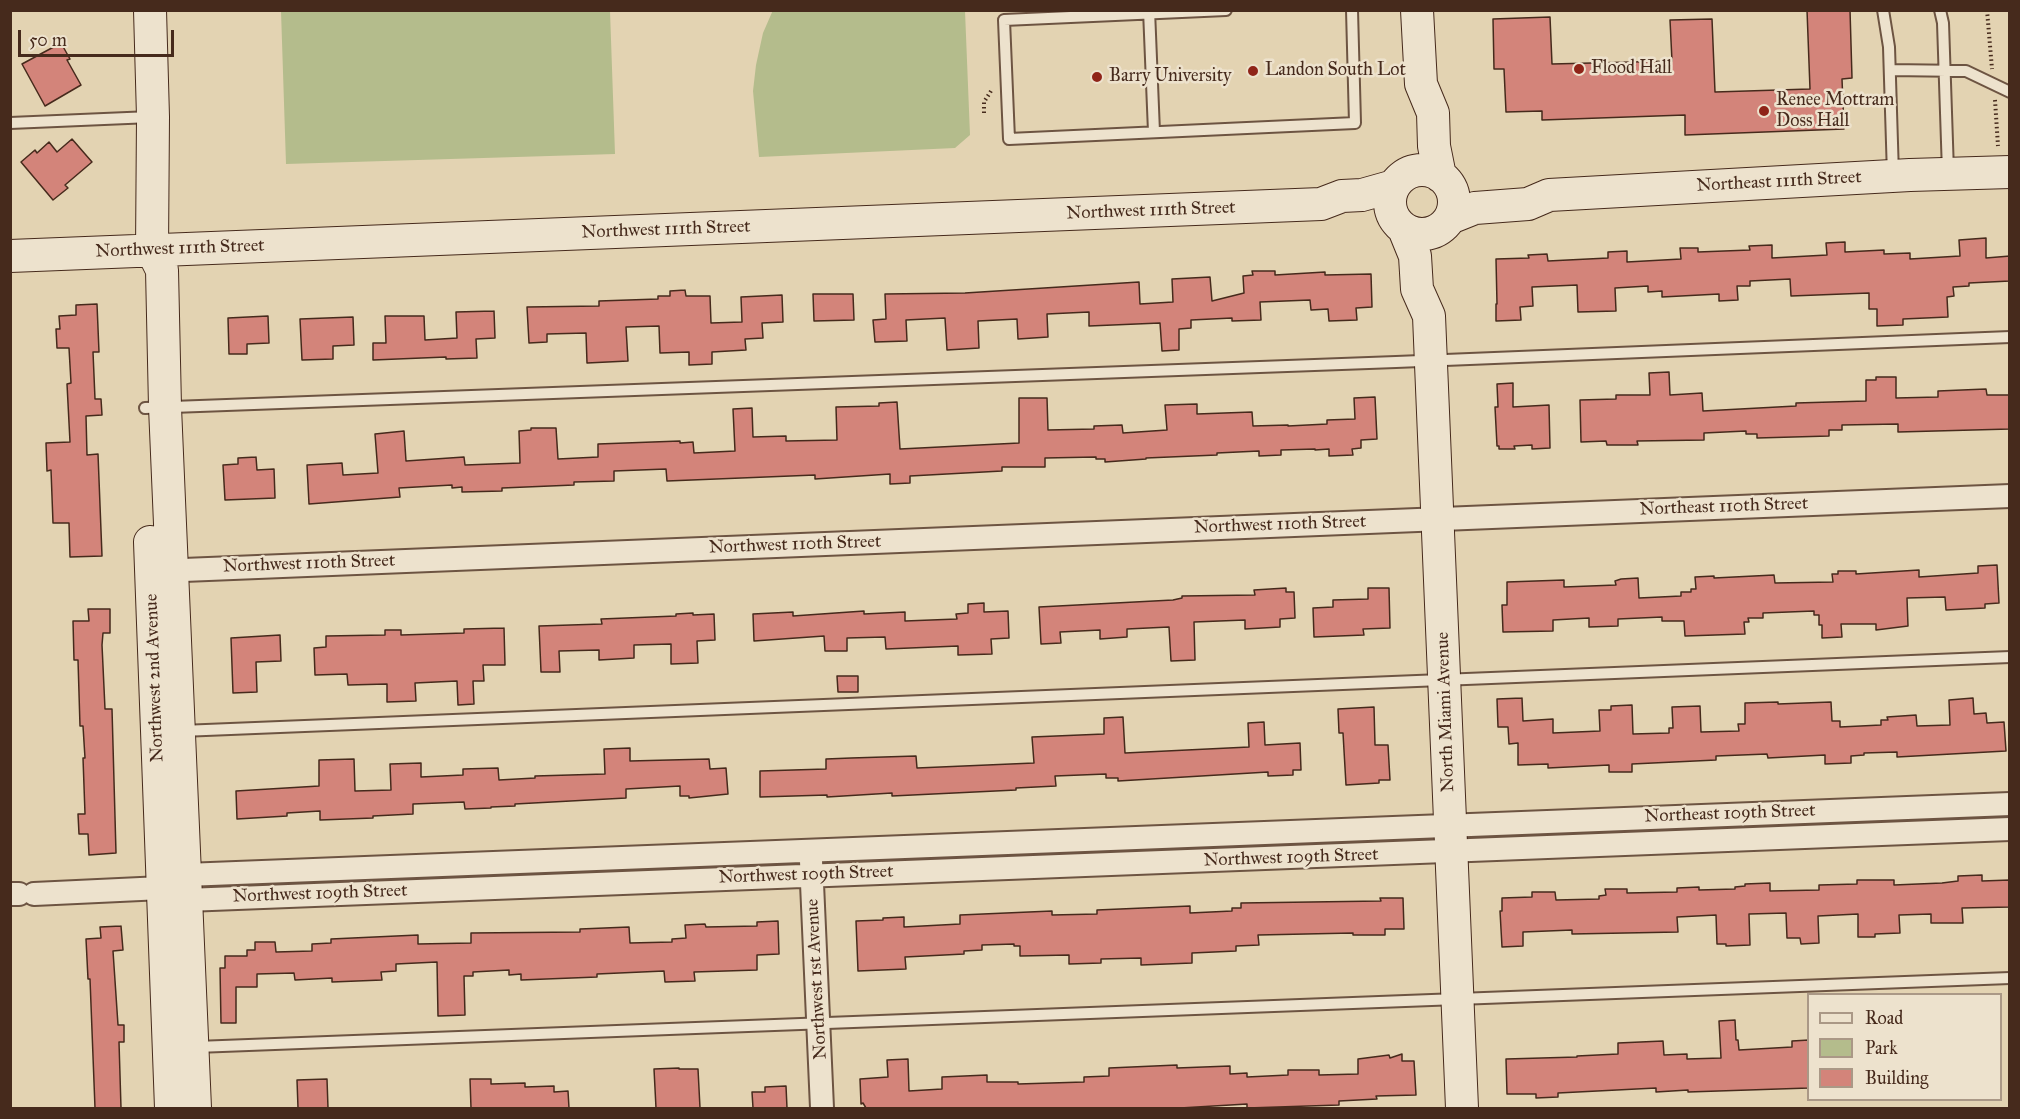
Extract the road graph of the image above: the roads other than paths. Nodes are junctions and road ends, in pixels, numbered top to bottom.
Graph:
1 (150, 10) edge
2 (1226, 10) edge
3 (1352, 10) edge
4 (1417, 10) edge
5 (1883, 10) edge
6 (1940, 10) edge
7 (1149, 12) edge
8 (1890, 70) junction
9 (1945, 71) junction
10 (1421, 84) junction
11 (2010, 92) edge
12 (153, 117) junction
13 (10, 123) edge
14 (1154, 132) junction
15 (2010, 172) edge
16 (1948, 174) junction
17 (1893, 176) junction
18 (1397, 181) junction
19 (1445, 181) junction
20 (1550, 195) junction
21 (1321, 204) junction
22 (1445, 223) junction
23 (1401, 227) junction
24 (152, 250) junction
25 (10, 256) edge
26 (1429, 316) junction
27 (2010, 337) edge
28 (1431, 360) junction
29 (155, 407) junction
30 (2010, 496) edge
31 (1438, 519) junction
32 (162, 571) junction
33 (2010, 657) edge
34 (1444, 679) junction
35 (168, 731) junction
36 (2010, 804) edge
37 (1870, 809) junction
38 (1708, 815) junction
39 (2010, 830) edge
40 (1239, 833) junction
41 (1871, 835) junction
42 (1451, 838) junction
43 (1030, 842) junction
44 (1708, 842) junction
45 (811, 850) junction
46 (594, 859) junction
47 (1240, 860) junction
48 (404, 867) junction
49 (1031, 867) junction
50 (812, 875) junction
51 (596, 884) junction
52 (178, 888) junction
53 (406, 891) junction
54 (21, 894) edge
55 (2010, 978) edge
56 (1457, 999) junction
57 (819, 1022) junction
58 (181, 1048) junction
59 (171, 1108) edge
60 (195, 1108) edge
61 (822, 1108) edge
62 (1462, 1108) edge

1 - 12 street, Northwest 2nd Avenue
2 - 7 lane
3 - 14 lane
4 - 10 street
5 - 8 lane
6 - 9 lane
7 - 14 lane
7 - 14 lane
8 - 9 lane
8 - 17 lane
9 - 11 lane
9 - 16 lane
10 - 18 street
10 - 19 street
12 - 13 lane
12 - 24 street, Northwest 2nd Avenue
15 - 16 street, Northeast 111th Street
16 - 17 street, Northeast 111th Street
17 - 20 street, Northeast 111th Street
18 - 19 street
18 - 21 street, Northwest 111th Street
18 - 23 street
19 - 20 street, Northeast 111th Street
19 - 22 street
20 - 22 street, Northeast 111th Street
21 - 23 street, Northwest 111th Street
21 - 24 street, Northwest 111th Street
22 - 23 street
22 - 26 street, North Miami Avenue
23 - 26 street, North Miami Avenue
24 - 25 street, Northwest 111th Street
24 - 29 street, Northwest 2nd Avenue
26 - 28 street, North Miami Avenue
27 - 28 lane
28 - 29 lane
28 - 31 street, North Miami Avenue
29 - 32 street, Northwest 2nd Avenue
30 - 31 street, Northeast 110th Street
31 - 32 street, Northwest 110th Street
31 - 34 street, North Miami Avenue
32 - 35 street, Northwest 2nd Avenue
33 - 34 lane
34 - 35 lane
34 - 42 street, North Miami Avenue
35 - 52 street, Northwest 2nd Avenue
36 - 37 street, Northeast 109th Street
37 - 38 street, Northeast 109th Street
37 - 41 street
38 - 42 street, Northeast 109th Street
38 - 44 street
39 - 41 street, Northeast 109th Street
40 - 42 street, Northwest 109th Street
40 - 43 street, Northwest 109th Street
40 - 47 street
41 - 44 street, Northeast 109th Street
42 - 44 street, Northeast 109th Street
42 - 47 street, Northwest 109th Street
42 - 56 street, North Miami Avenue
43 - 45 street, Northwest 109th Street
43 - 49 street
45 - 46 street, Northwest 109th Street
45 - 50 street, Northwest 1st Avenue
46 - 48 street, Northwest 109th Street
46 - 51 street
47 - 49 street, Northwest 109th Street
48 - 52 street, Northwest 109th Street
48 - 53 street
49 - 50 street, Northwest 109th Street
50 - 51 street, Northwest 109th Street
50 - 57 street, Northwest 1st Avenue
51 - 53 street, Northwest 109th Street
52 - 53 street, Northwest 109th Street
52 - 54 street, Northwest 109th Street
52 - 58 street, Northwest 2nd Avenue
55 - 56 lane
56 - 57 lane
56 - 62 street, North Miami Avenue
57 - 58 lane
57 - 61 street, Northwest 1st Avenue
58 - 59 street, Northwest 2nd Avenue
58 - 60 street, Northwest 2nd Avenue

